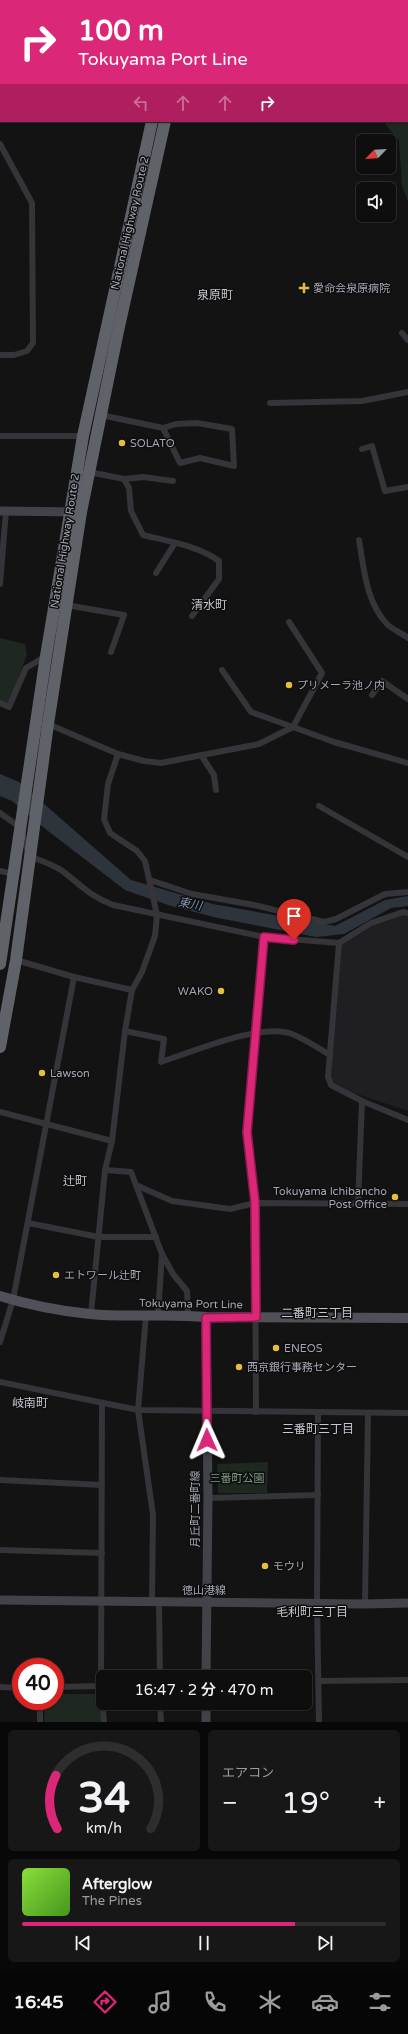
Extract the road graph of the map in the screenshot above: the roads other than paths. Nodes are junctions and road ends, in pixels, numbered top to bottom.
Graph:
1 (152, 122) edge
2 (165, 122) edge
3 (0, 144) edge
4 (402, 333) dead end
5 (408, 340) edge
6 (0, 355) edge
7 (408, 392) edge
8 (270, 403) dead end
9 (101, 415) junction
10 (163, 428) junction
11 (0, 436) edge
12 (83, 436) junction
13 (362, 449) dead end
14 (89, 472) junction
15 (124, 479) junction
16 (173, 481) dead end
17 (408, 486) edge
18 (3, 511) edge
19 (76, 512) junction
20 (359, 540) dead end
21 (175, 543) junction
22 (156, 573) dead end
23 (0, 584) edge
24 (66, 605) junction
25 (192, 616) dead end
26 (288, 622) dead end
27 (408, 638) edge
28 (111, 652) dead end
29 (46, 656) junction
30 (222, 670) dead end
31 (372, 694) dead end
32 (408, 700) edge
33 (0, 703) edge
34 (48, 724) junction
35 (293, 727) junction
36 (118, 754) junction
37 (201, 754) junction
38 (408, 763) edge
39 (36, 770) junction
40 (216, 790) dead end
41 (319, 806) dead end
42 (0, 814) edge
43 (21, 828) junction
44 (29, 856) junction
45 (408, 857) edge
46 (0, 871) edge
47 (14, 874) junction
48 (150, 880) junction
49 (408, 892) edge
50 (408, 913) edge
51 (156, 915) junction
52 (3, 921) edge
53 (264, 937) junction
54 (339, 943) junction
55 (16, 960) junction
56 (0, 964) edge
57 (74, 977) junction
58 (132, 990) junction
59 (125, 1031) junction
60 (256, 1032) junction
61 (0, 1047) edge
62 (330, 1055) junction
63 (362, 1101) junction
64 (0, 1112) edge
65 (408, 1120) edge
66 (47, 1125) junction
67 (112, 1142) junction
68 (106, 1170) junction
69 (136, 1185) junction
70 (255, 1202) junction
71 (358, 1204) junction
72 (408, 1204) edge
73 (28, 1223) junction
74 (98, 1237) junction
75 (156, 1237) junction
76 (162, 1254) junction
77 (0, 1296) edge
78 (13, 1300) junction
79 (91, 1314) junction
80 (146, 1316) junction
81 (158, 1316) junction
82 (188, 1316) junction
83 (256, 1317) junction
84 (206, 1318) junction
85 (408, 1318) edge
86 (0, 1342) edge
87 (0, 1382) edge
88 (102, 1403) junction
89 (138, 1410) junction
90 (207, 1411) junction
91 (256, 1412) junction
92 (318, 1413) junction
93 (368, 1413) junction
94 (408, 1413) edge
95 (0, 1480) edge
96 (102, 1486) junction
97 (318, 1495) junction
98 (208, 1498) junction
99 (0, 1550) edge
100 (102, 1553) junction
101 (0, 1600) edge
102 (102, 1601) junction
103 (155, 1602) junction
104 (206, 1602) junction
105 (317, 1603) junction
106 (408, 1603) edge
107 (365, 1604) junction
108 (101, 1670) edge
109 (160, 1670) edge
110 (206, 1670) edge
111 (408, 1680) edge
112 (319, 1681) junction
113 (96, 1686) edge
114 (0, 1687) edge
115 (64, 1687) edge
116 (12, 1688) edge
117 (40, 1710) edge
118 (103, 1710) edge
119 (160, 1710) edge
120 (206, 1710) edge
121 (40, 1722) edge
122 (104, 1722) edge
123 (161, 1722) edge
124 (206, 1722) edge
125 (320, 1722) edge

1 - 12 highway, National Highway Route 2
2 - 9 highway, National Highway Route 2
3 - 6 street
4 - 5 street
7 - 8 street
9 - 10 street
9 - 14 highway, National Highway Route 2
10 - 10 street
11 - 12 street
12 - 19 highway, National Highway Route 2
13 - 17 street
14 - 15 street
14 - 19 highway, National Highway Route 2
15 - 16 street
15 - 21 street
18 - 19 street
18 - 23 street
19 - 24 highway, National Highway Route 2
19 - 29 highway, National Highway Route 2
20 - 27 street
21 - 22 street
21 - 25 street
24 - 28 street
24 - 34 highway, National Highway Route 2
26 - 35 street
29 - 33 street
29 - 39 highway, National Highway Route 2
30 - 35 street
31 - 32 street
34 - 36 street
34 - 39 highway, National Highway Route 2
35 - 37 street
35 - 38 street
36 - 37 street
36 - 48 street
37 - 40 street
39 - 43 highway, National Highway Route 2
39 - 44 highway, National Highway Route 2
41 - 45 street
42 - 43 street
43 - 44 street
43 - 47 highway, National Highway Route 2
44 - 51 street
44 - 55 highway
46 - 47 street
47 - 52 highway, National Highway Route 2
48 - 49 street
48 - 51 street
50 - 54 street
51 - 53 street
51 - 58 street
52 - 56 highway, National Highway Route 2
53 - 54 street
53 - 60 street
54 - 62 street
55 - 57 street
55 - 61 highway
57 - 58 street
57 - 66 street
58 - 59 street
59 - 60 street
59 - 67 street
60 - 62 street
60 - 70 street
62 - 63 street
63 - 65 street
63 - 71 street
64 - 66 street
66 - 67 street
66 - 73 street
67 - 68 street
68 - 69 street
68 - 74 street
69 - 70 street
69 - 75 street
70 - 71 street
70 - 83 street
71 - 72 street
73 - 74 street
73 - 78 street
74 - 75 street
74 - 79 street
75 - 76 street
76 - 81 street
76 - 82 street
77 - 78 main road, Tokuyama Port Line
78 - 79 main road, Tokuyama Port Line
78 - 86 street
79 - 80 main road, Tokuyama Port Line
80 - 81 main road, Tokuyama Port Line
80 - 89 street
81 - 82 main road, Tokuyama Port Line
82 - 84 main road, Tokuyama Port Line
83 - 84 main road, Tokuyama Port Line
83 - 85 main road, Tokuyama Port Line
83 - 91 street
84 - 90 street, 月丘町二番町線
87 - 88 street
88 - 89 street
88 - 96 street
89 - 90 street
89 - 103 street
90 - 91 street
90 - 98 street, 月丘町二番町線
91 - 92 street
92 - 93 street
92 - 97 street
93 - 94 street
93 - 107 street
95 - 96 street
96 - 100 street
97 - 98 street
97 - 105 street
98 - 104 street, 月丘町二番町線
99 - 100 street
100 - 102 street
101 - 102 street, 徳山港線
102 - 103 street, 徳山港線
102 - 108 street
103 - 104 street, 徳山港線
103 - 109 street
104 - 105 street, 徳山港線
104 - 110 street, 月丘町二番町線
105 - 107 street, 徳山港線
105 - 112 street
106 - 107 street, 徳山港線
111 - 112 street
112 - 125 street
113 - 115 street
114 - 116 street
117 - 121 street
118 - 122 street
119 - 123 street
120 - 124 street

